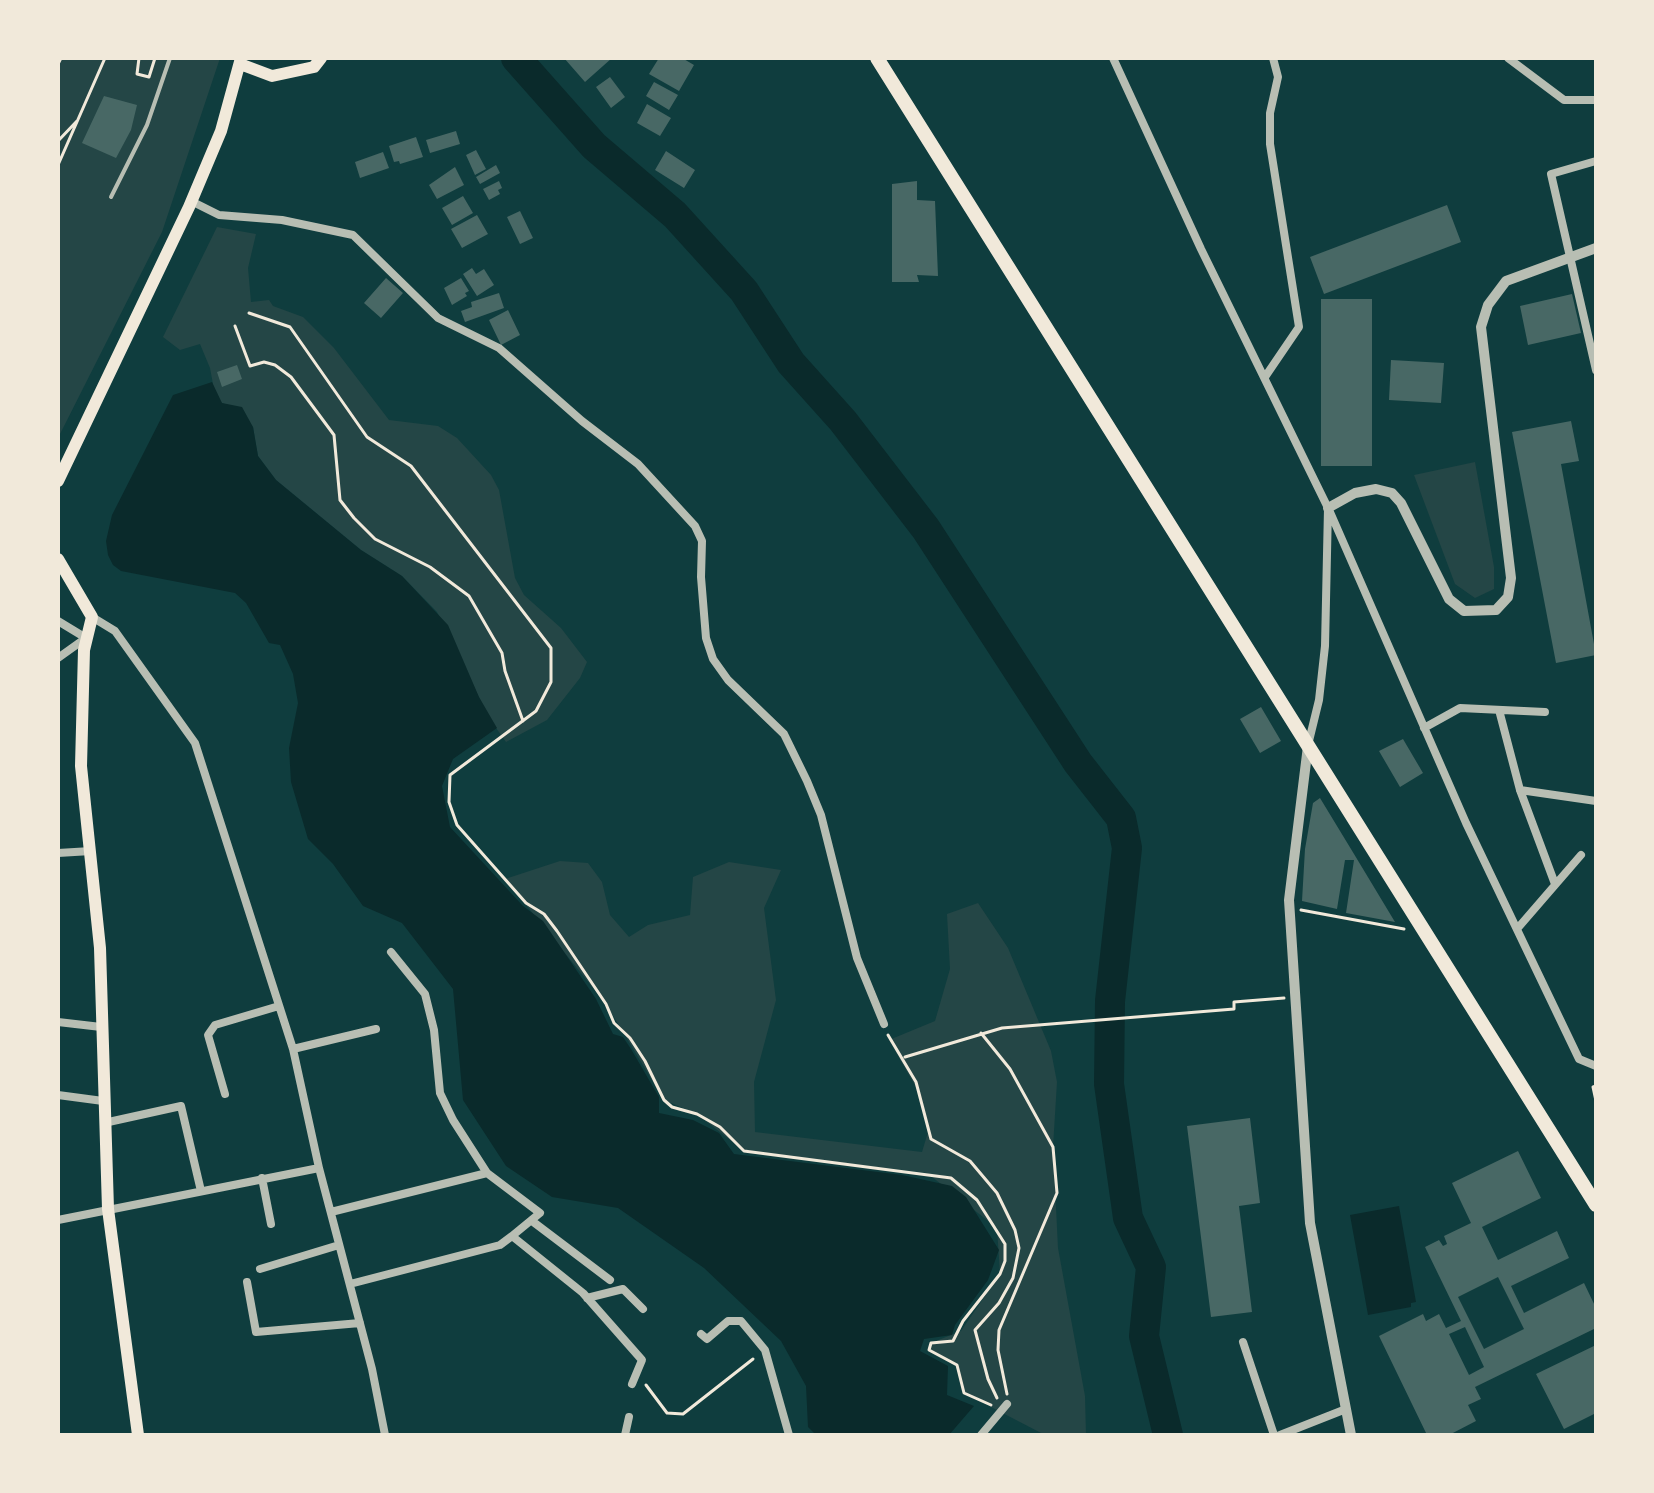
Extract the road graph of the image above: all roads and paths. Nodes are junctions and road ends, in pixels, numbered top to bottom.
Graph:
1 (61, 58) edge
2 (105, 58) edge
3 (139, 58) edge
4 (155, 58) edge
5 (170, 58) edge
6 (321, 58) edge
7 (877, 58) edge
8 (1113, 58) edge
9 (1273, 58) edge
10 (1508, 58) edge
11 (240, 61) edge
12 (58, 64) edge
13 (1596, 100) edge
14 (81, 117) junction
15 (58, 141) edge
16 (1596, 161) edge
17 (58, 165) edge
18 (111, 197) dead end
19 (191, 201) junction
20 (1596, 248) edge
21 (1571, 256) junction
22 (249, 313) dead end
23 (235, 326) dead end
24 (1596, 370) edge
25 (1265, 377) junction
26 (58, 481) edge
27 (1328, 508) junction
28 (58, 559) edge
29 (92, 617) junction
30 (58, 621) edge
31 (86, 638) junction
32 (58, 658) edge
33 (1499, 710) junction
34 (1545, 712) dead end
35 (523, 722) junction
36 (1424, 728) junction
37 (1308, 746) junction
38 (1520, 790) junction
39 (1596, 801) edge
40 (91, 851) junction
41 (58, 853) edge
42 (1581, 855) dead end
43 (1555, 884) junction
44 (1290, 908) junction
45 (1517, 929) junction
46 (1424, 932) junction
47 (391, 952) dead end
48 (1296, 997) junction
49 (279, 1006) junction
50 (58, 1022) edge
51 (884, 1024) joint
52 (101, 1027) junction
53 (376, 1029) dead end
54 (981, 1033) junction
55 (293, 1049) junction
56 (903, 1058) junction
57 (1596, 1066) edge
58 (1596, 1086) edge
59 (225, 1094) dead end
60 (58, 1095) edge
61 (103, 1101) junction
62 (1596, 1101) edge
63 (104, 1123) junction
64 (319, 1168) junction
65 (487, 1173) junction
66 (262, 1178) junction
67 (201, 1191) junction
68 (1596, 1205) edge
69 (108, 1209) junction
70 (331, 1212) junction
71 (58, 1220) edge
72 (532, 1221) junction
73 (271, 1224) dead end
74 (512, 1236) junction
75 (339, 1245) junction
76 (260, 1269) dead end
77 (610, 1280) dead end
78 (247, 1282) dead end
79 (350, 1284) junction
80 (587, 1298) junction
81 (251, 1303) junction
82 (239, 1304) dead end
83 (643, 1309) dead end
84 (360, 1323) junction
85 (701, 1334) dead end
86 (1243, 1342) dead end
87 (765, 1350) junction
88 (637, 1372) junction
89 (632, 1384) dead end
90 (1004, 1408) junction
91 (1346, 1409) junction
92 (629, 1417) dead end
93 (138, 1435) edge
94 (385, 1435) edge
95 (625, 1435) edge
96 (789, 1435) edge
97 (981, 1435) edge
98 (1277, 1435) edge
99 (1351, 1435) edge

1 - 12 path
2 - 14 path
3 - 4 path
5 - 18 lane
6 - 11 main road
7 - 37 highway
8 - 25 street
9 - 25 street
10 - 13 street
11 - 19 main road
14 - 15 path
14 - 17 path
16 - 21 street
19 - 26 main road
19 - 51 street
20 - 21 street
21 - 24 street
21 - 27 street
22 - 35 path
23 - 35 path
25 - 27 street
27 - 36 street
27 - 37 street
28 - 29 main road
29 - 31 main road
29 - 49 street
30 - 31 street
31 - 32 street
31 - 40 main road
33 - 34 street
33 - 36 street
33 - 38 street
35 - 90 path
36 - 45 street
37 - 44 street
37 - 46 highway
38 - 39 street
38 - 43 street
40 - 41 street
40 - 52 main road
42 - 43 street
43 - 45 street
44 - 46 path
44 - 48 street
45 - 57 street
46 - 68 highway
47 - 65 street
48 - 54 path
48 - 91 street
49 - 55 street
49 - 59 street
50 - 52 street
51 - 56 path
52 - 61 main road
53 - 55 street
54 - 56 path
54 - 90 path
55 - 64 street
56 - 90 path
58 - 62 path
60 - 61 street
61 - 63 main road
63 - 67 street
63 - 69 main road
64 - 66 street
64 - 70 street
65 - 70 street
65 - 72 street
66 - 67 street
66 - 73 street
67 - 69 street
69 - 71 street
69 - 93 main road
70 - 75 street
72 - 74 street
72 - 77 street
74 - 79 street
74 - 80 street
75 - 76 street
75 - 79 street
78 - 81 street
79 - 84 street
80 - 83 street
80 - 88 street
81 - 82 street
81 - 84 street
84 - 94 street
85 - 87 street
86 - 98 street
87 - 88 path
87 - 96 street
88 - 89 street
90 - 97 street
91 - 98 street
91 - 99 street
92 - 95 street

